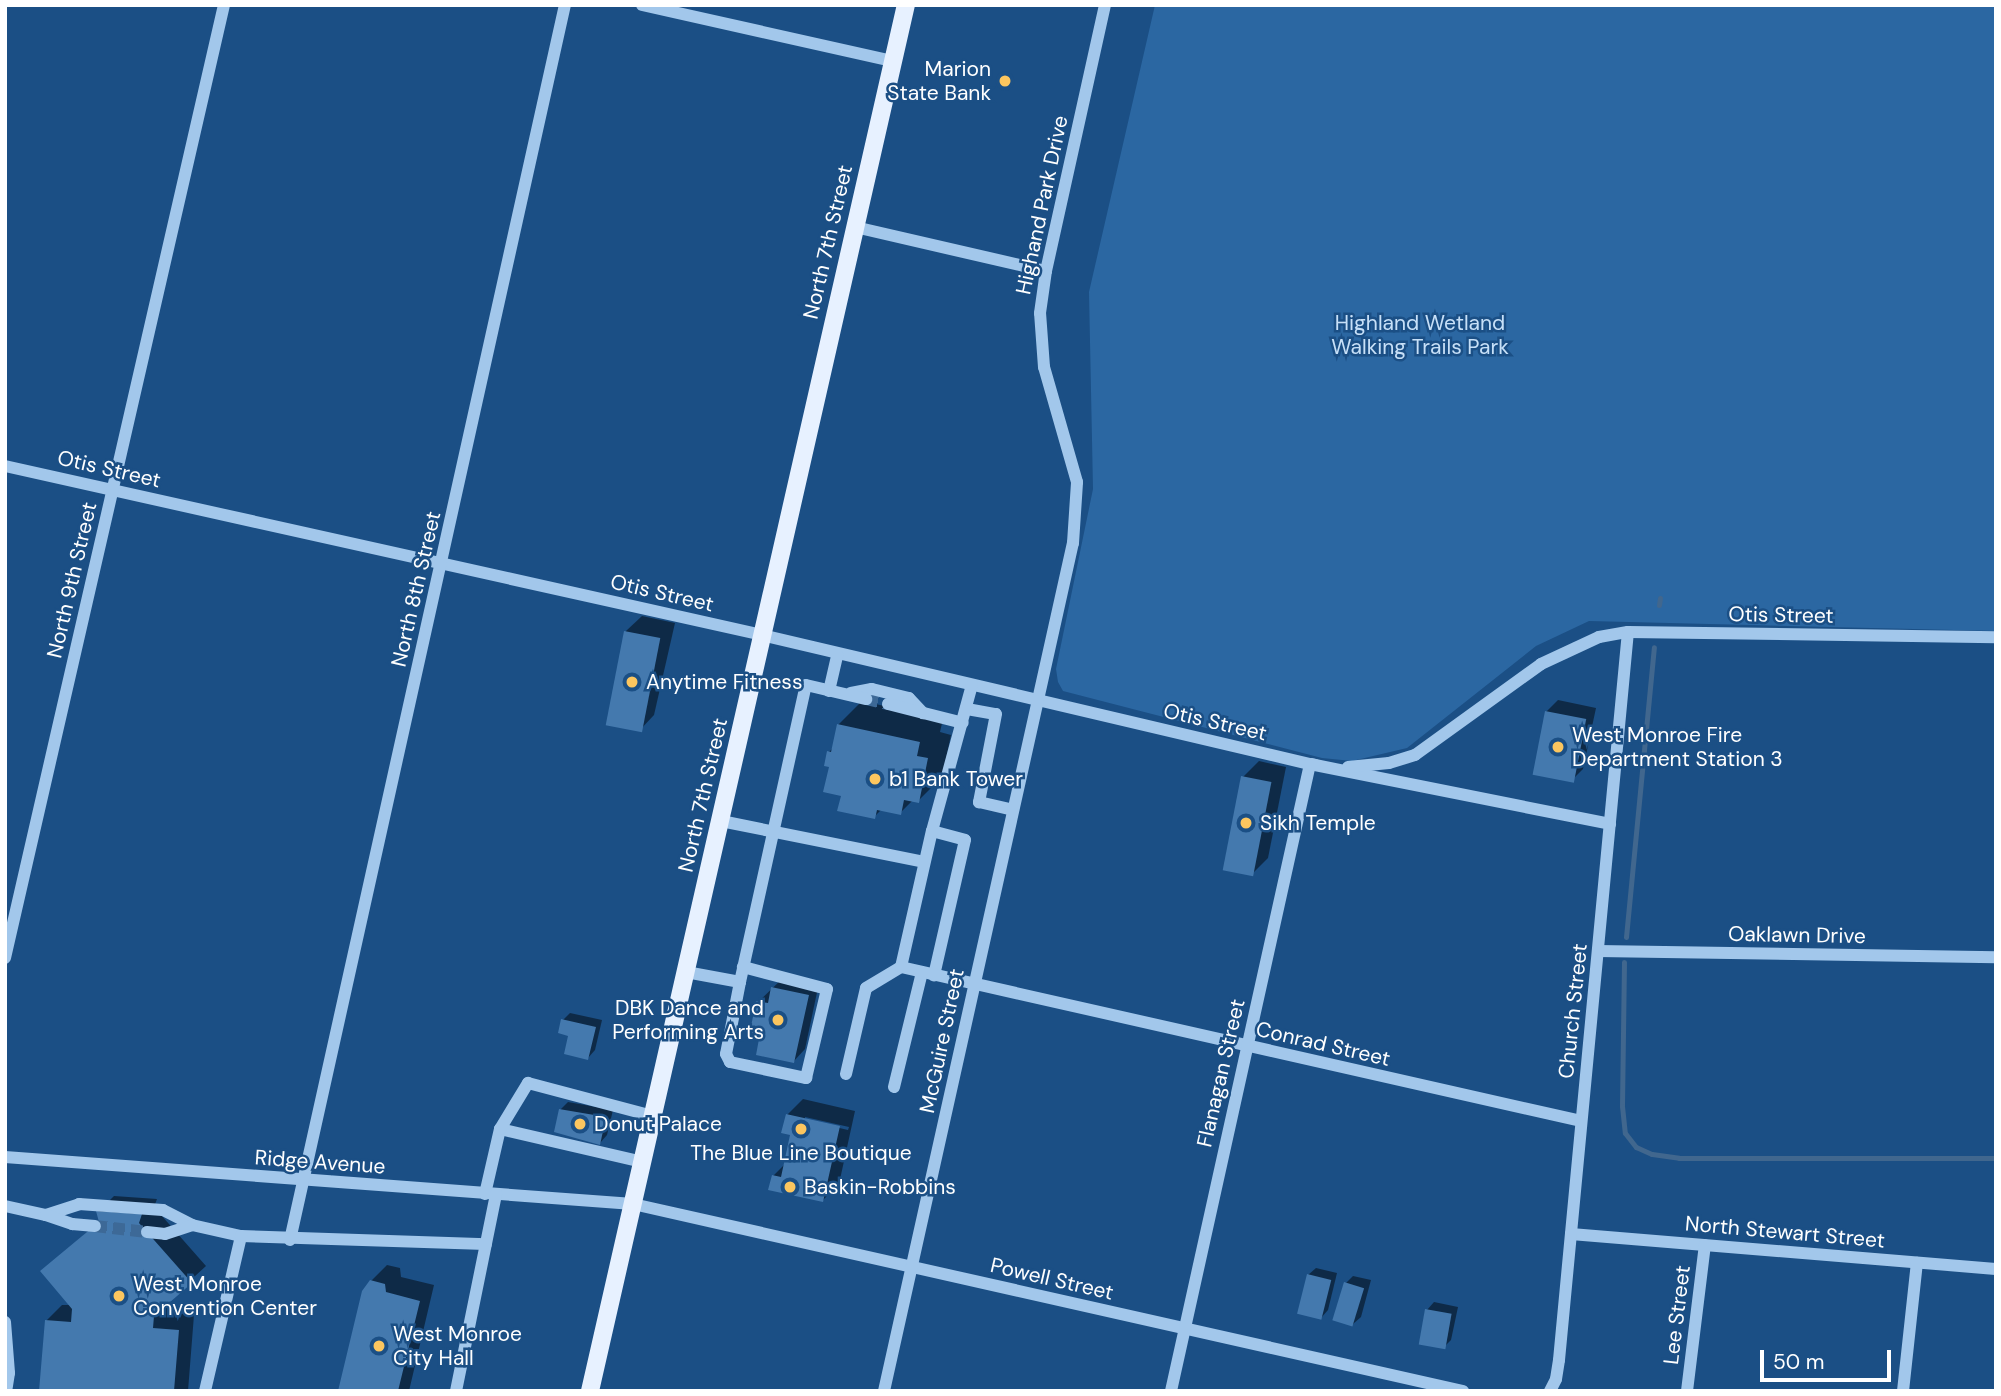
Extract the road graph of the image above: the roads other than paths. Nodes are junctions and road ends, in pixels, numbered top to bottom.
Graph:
1 (224, 5) edge
2 (565, 5) edge
3 (642, 5) edge
4 (906, 5) edge
5 (1105, 5) edge
6 (893, 61) junction
7 (855, 227) junction
8 (1045, 271) junction
9 (5, 466) edge
10 (113, 490) junction
11 (441, 563) junction
12 (1628, 632) junction
13 (762, 635) junction
14 (1996, 637) edge
15 (837, 655) junction
16 (972, 685) junction
17 (829, 691) junction
18 (845, 694) junction
19 (866, 699) tunnel mouth
20 (1039, 700) junction
21 (888, 704) tunnel mouth
22 (967, 709) junction
23 (923, 713) junction
24 (963, 723) junction
25 (1310, 764) junction
26 (1013, 810) junction
27 (720, 821) junction
28 (1609, 824) junction
29 (774, 831) junction
30 (932, 831) junction
31 (925, 862) junction
32 (1598, 951) junction
33 (1996, 957) edge
34 (5, 958) edge
35 (743, 967) junction
36 (901, 967) junction
37 (686, 972) junction
38 (928, 974) junction
39 (740, 982) junction
40 (974, 985) junction
41 (1247, 1046) junction
42 (846, 1074) dead end
43 (894, 1087) dead end
44 (653, 1116) junction
45 (1581, 1121) junction
46 (500, 1129) junction
47 (5, 1157) edge
48 (643, 1162) junction
49 (304, 1180) junction
50 (491, 1194) junction
51 (633, 1205) junction
52 (5, 1206) edge
53 (46, 1215) junction
54 (192, 1225) junction
55 (94, 1226) tunnel mouth
56 (148, 1233) tunnel mouth
57 (1571, 1234) junction
58 (241, 1236) junction
59 (290, 1240) junction
60 (486, 1244) junction
61 (1705, 1245) junction
62 (1917, 1263) junction
63 (912, 1267) junction
64 (1996, 1269) edge
65 (5, 1322) edge
66 (1184, 1328) junction
67 (7, 1374) edge
68 (6, 1391) edge
69 (205, 1391) edge
70 (456, 1391) edge
71 (590, 1391) edge
72 (884, 1391) edge
73 (1171, 1391) edge
74 (1463, 1391) edge
75 (1550, 1391) edge
76 (1687, 1391) edge
77 (1903, 1391) edge

1 - 10 street, North 9th Street
2 - 11 street, North 8th Street
3 - 6 street
4 - 6 main road, North 7th Street
5 - 8 street, Highand Park Drive
6 - 7 main road, North 7th Street
7 - 8 street
7 - 13 main road, North 7th Street
8 - 20 street, Highand Park Drive
9 - 10 street, Otis Street
10 - 11 street, Otis Street
10 - 34 street, North 9th Street
11 - 13 street, Otis Street
11 - 49 street, North 8th Street
12 - 14 street, Otis Street
12 - 25 street, Otis Street
12 - 28 street, Church Street
13 - 15 street, Otis Street
13 - 27 main road, North 7th Street
15 - 16 street, Otis Street
15 - 17 street
16 - 20 street, Otis Street
16 - 22 street
17 - 18 street
17 - 29 street
18 - 19 street
18 - 23 street
20 - 25 street, Otis Street
20 - 26 street, McGuire Street
21 - 23 street
22 - 24 street
22 - 26 street
23 - 24 street
24 - 30 street
25 - 28 street, Otis Street
25 - 41 street, Flanagan Street
26 - 40 street, McGuire Street
27 - 29 street
27 - 37 main road, North 7th Street
28 - 32 street, Church Street
29 - 31 street
29 - 35 street
30 - 31 street
30 - 38 street
31 - 36 street
32 - 33 street, Oaklawn Drive
32 - 45 street, Church Street
35 - 39 street
35 - 39 street
36 - 38 street, Conrad Street
36 - 42 street
37 - 39 street
37 - 44 main road, North 7th Street
38 - 40 street, Conrad Street
38 - 43 street
40 - 41 street, Conrad Street
40 - 63 street, McGuire Street
41 - 45 street, Conrad Street
41 - 66 street, Flanagan Street
44 - 46 street
44 - 48 main road, North 7th Street
45 - 57 street, Church Street
46 - 48 street
46 - 50 street
47 - 49 street, Ridge Avenue
48 - 51 main road, North 7th Street
49 - 50 street, Ridge Avenue
49 - 59 street, North 8th Street
50 - 51 street, Ridge Avenue
50 - 60 street
51 - 63 street, Powell Street
51 - 71 main road, North 7th Street
52 - 53 street
53 - 54 street
53 - 55 street
54 - 56 street
54 - 58 street
57 - 61 street, North Stewart Street
57 - 75 street, Church Street
58 - 59 street
58 - 69 street
59 - 60 street
60 - 70 street
61 - 62 street, North Stewart Street
61 - 76 street, Lee Street
62 - 64 street, North Stewart Street
62 - 77 street
63 - 66 street, Powell Street
63 - 72 street, McGuire Street
65 - 67 street
66 - 73 street, Flanagan Street
66 - 74 street, Powell Street
67 - 68 street

